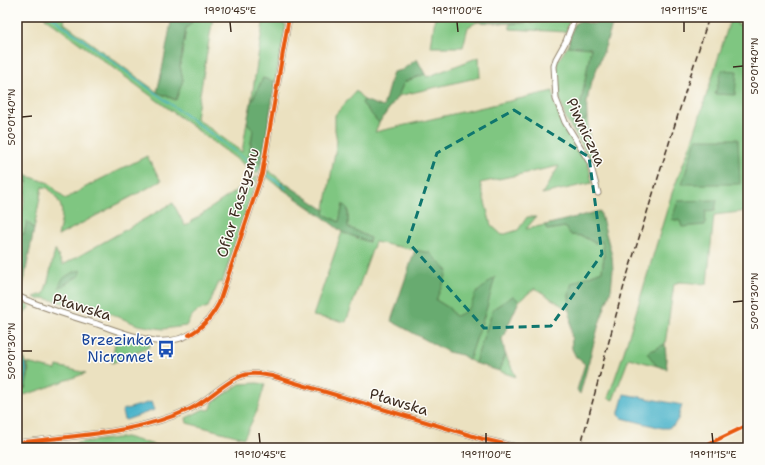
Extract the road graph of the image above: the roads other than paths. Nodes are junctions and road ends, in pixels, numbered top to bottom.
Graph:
1 (289, 17) edge
2 (602, 17) edge
3 (598, 193) dead end
4 (17, 296) edge
5 (189, 335) joint
6 (17, 443) edge
7 (521, 448) edge

1 - 5 street, Ofiar Faszyzmu
2 - 3 street, Piwniczna
4 - 5 street, Pławska
6 - 7 street, Pławska

